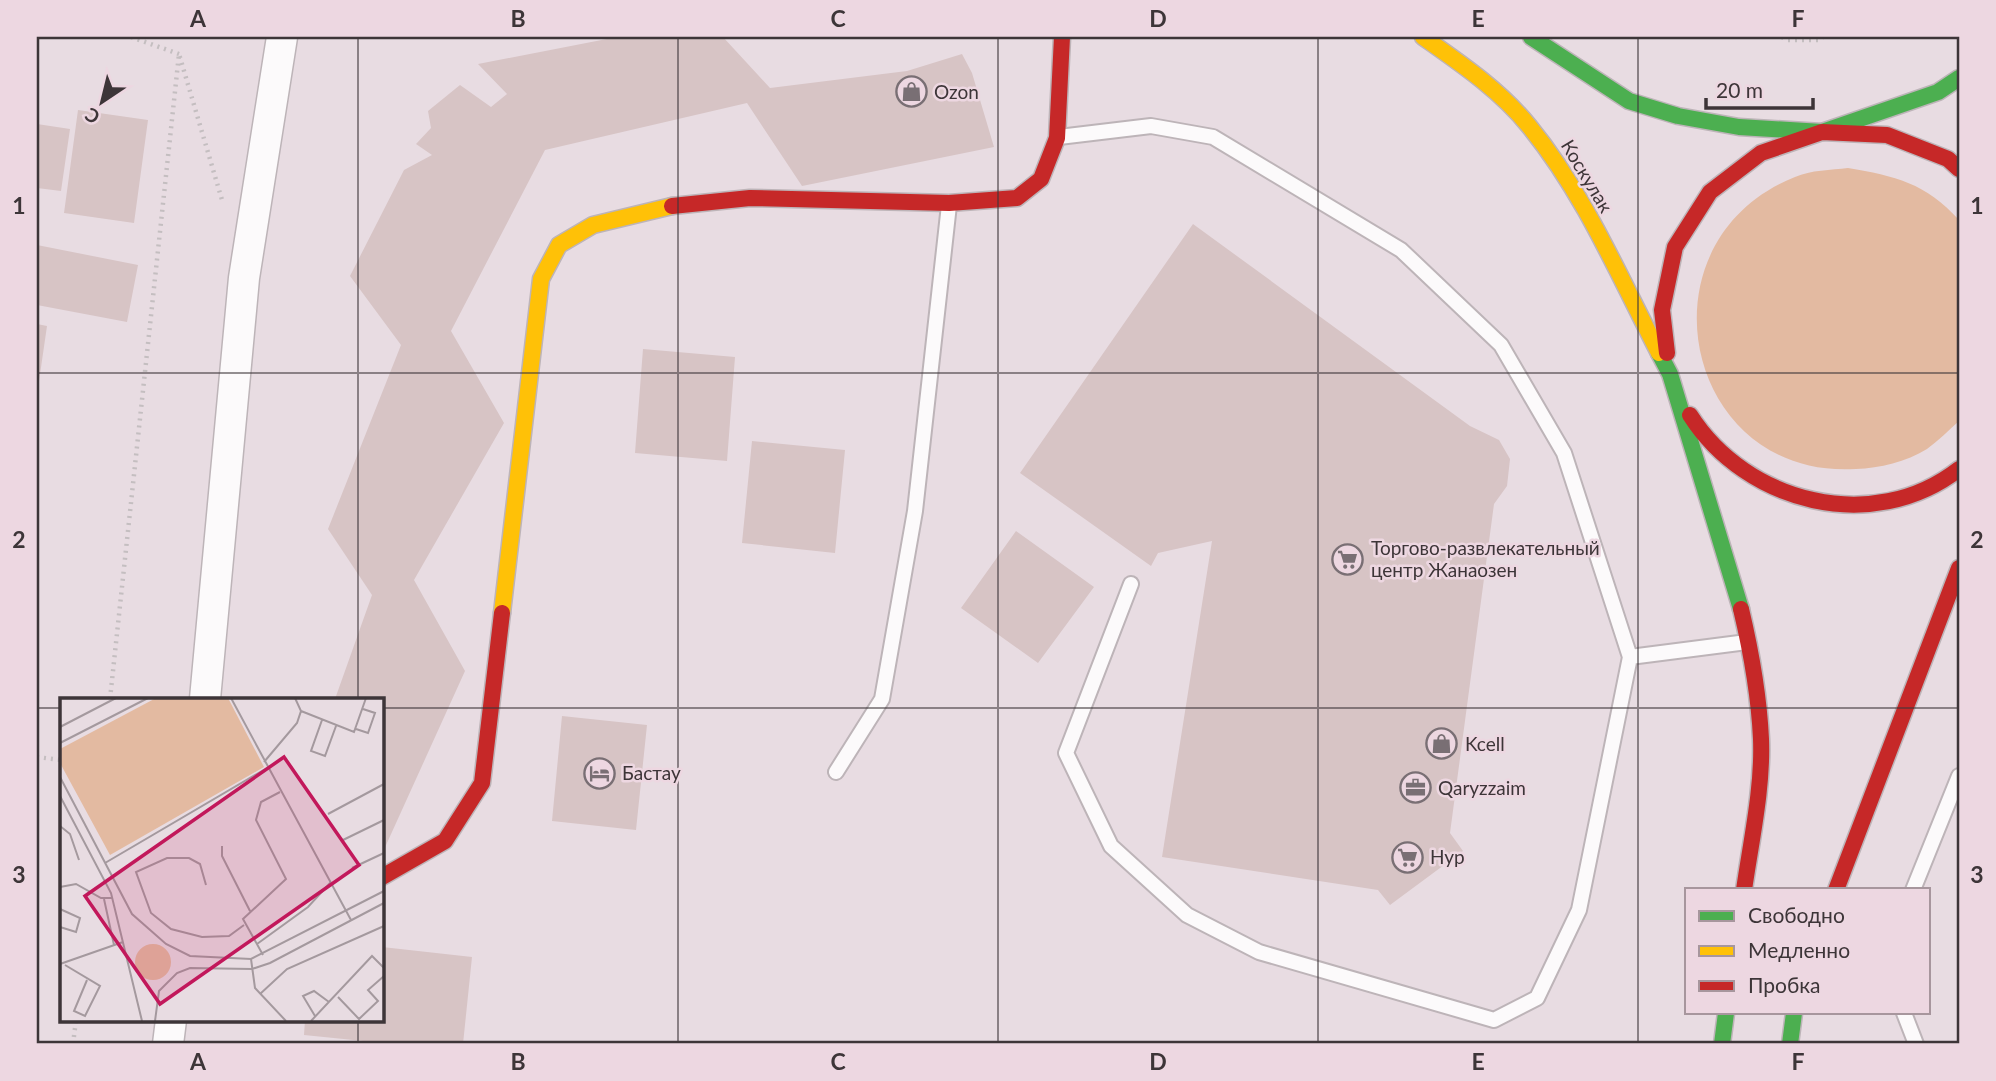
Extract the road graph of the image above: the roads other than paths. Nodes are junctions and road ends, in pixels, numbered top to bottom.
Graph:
1 (282, 37) edge
2 (1062, 37) edge
3 (1423, 37) edge
4 (1531, 37) edge
5 (1959, 79) edge
6 (1822, 132) junction
7 (1057, 138) junction
8 (1959, 169) edge
9 (949, 203) junction
10 (1670, 374) junction
11 (1959, 469) edge
12 (1959, 568) edge
13 (1131, 584) dead end
14 (1955, 593) edge
15 (1749, 642) junction
16 (1630, 657) junction
17 (205, 698) edge
18 (836, 772) dead end
19 (1959, 776) edge
20 (383, 876) edge
21 (1744, 888) edge
22 (1837, 888) edge
23 (1914, 888) edge
24 (1727, 1014) edge
25 (1794, 1014) edge
26 (1904, 1014) edge
27 (171, 1021) edge
28 (168, 1044) edge
29 (1722, 1044) edge
30 (1790, 1044) edge
31 (1916, 1044) edge

1 - 17 street
2 - 7 street
3 - 10 street, Коскулак
4 - 6 street
5 - 6 street
6 - 8 street
6 - 10 street
7 - 9 street
7 - 16 lane
9 - 18 lane
9 - 20 street
10 - 11 street
10 - 15 street
12 - 14 street
13 - 16 lane
14 - 22 street
15 - 16 lane
15 - 21 street
19 - 23 lane
24 - 29 street
25 - 30 street
26 - 31 lane
27 - 28 street

